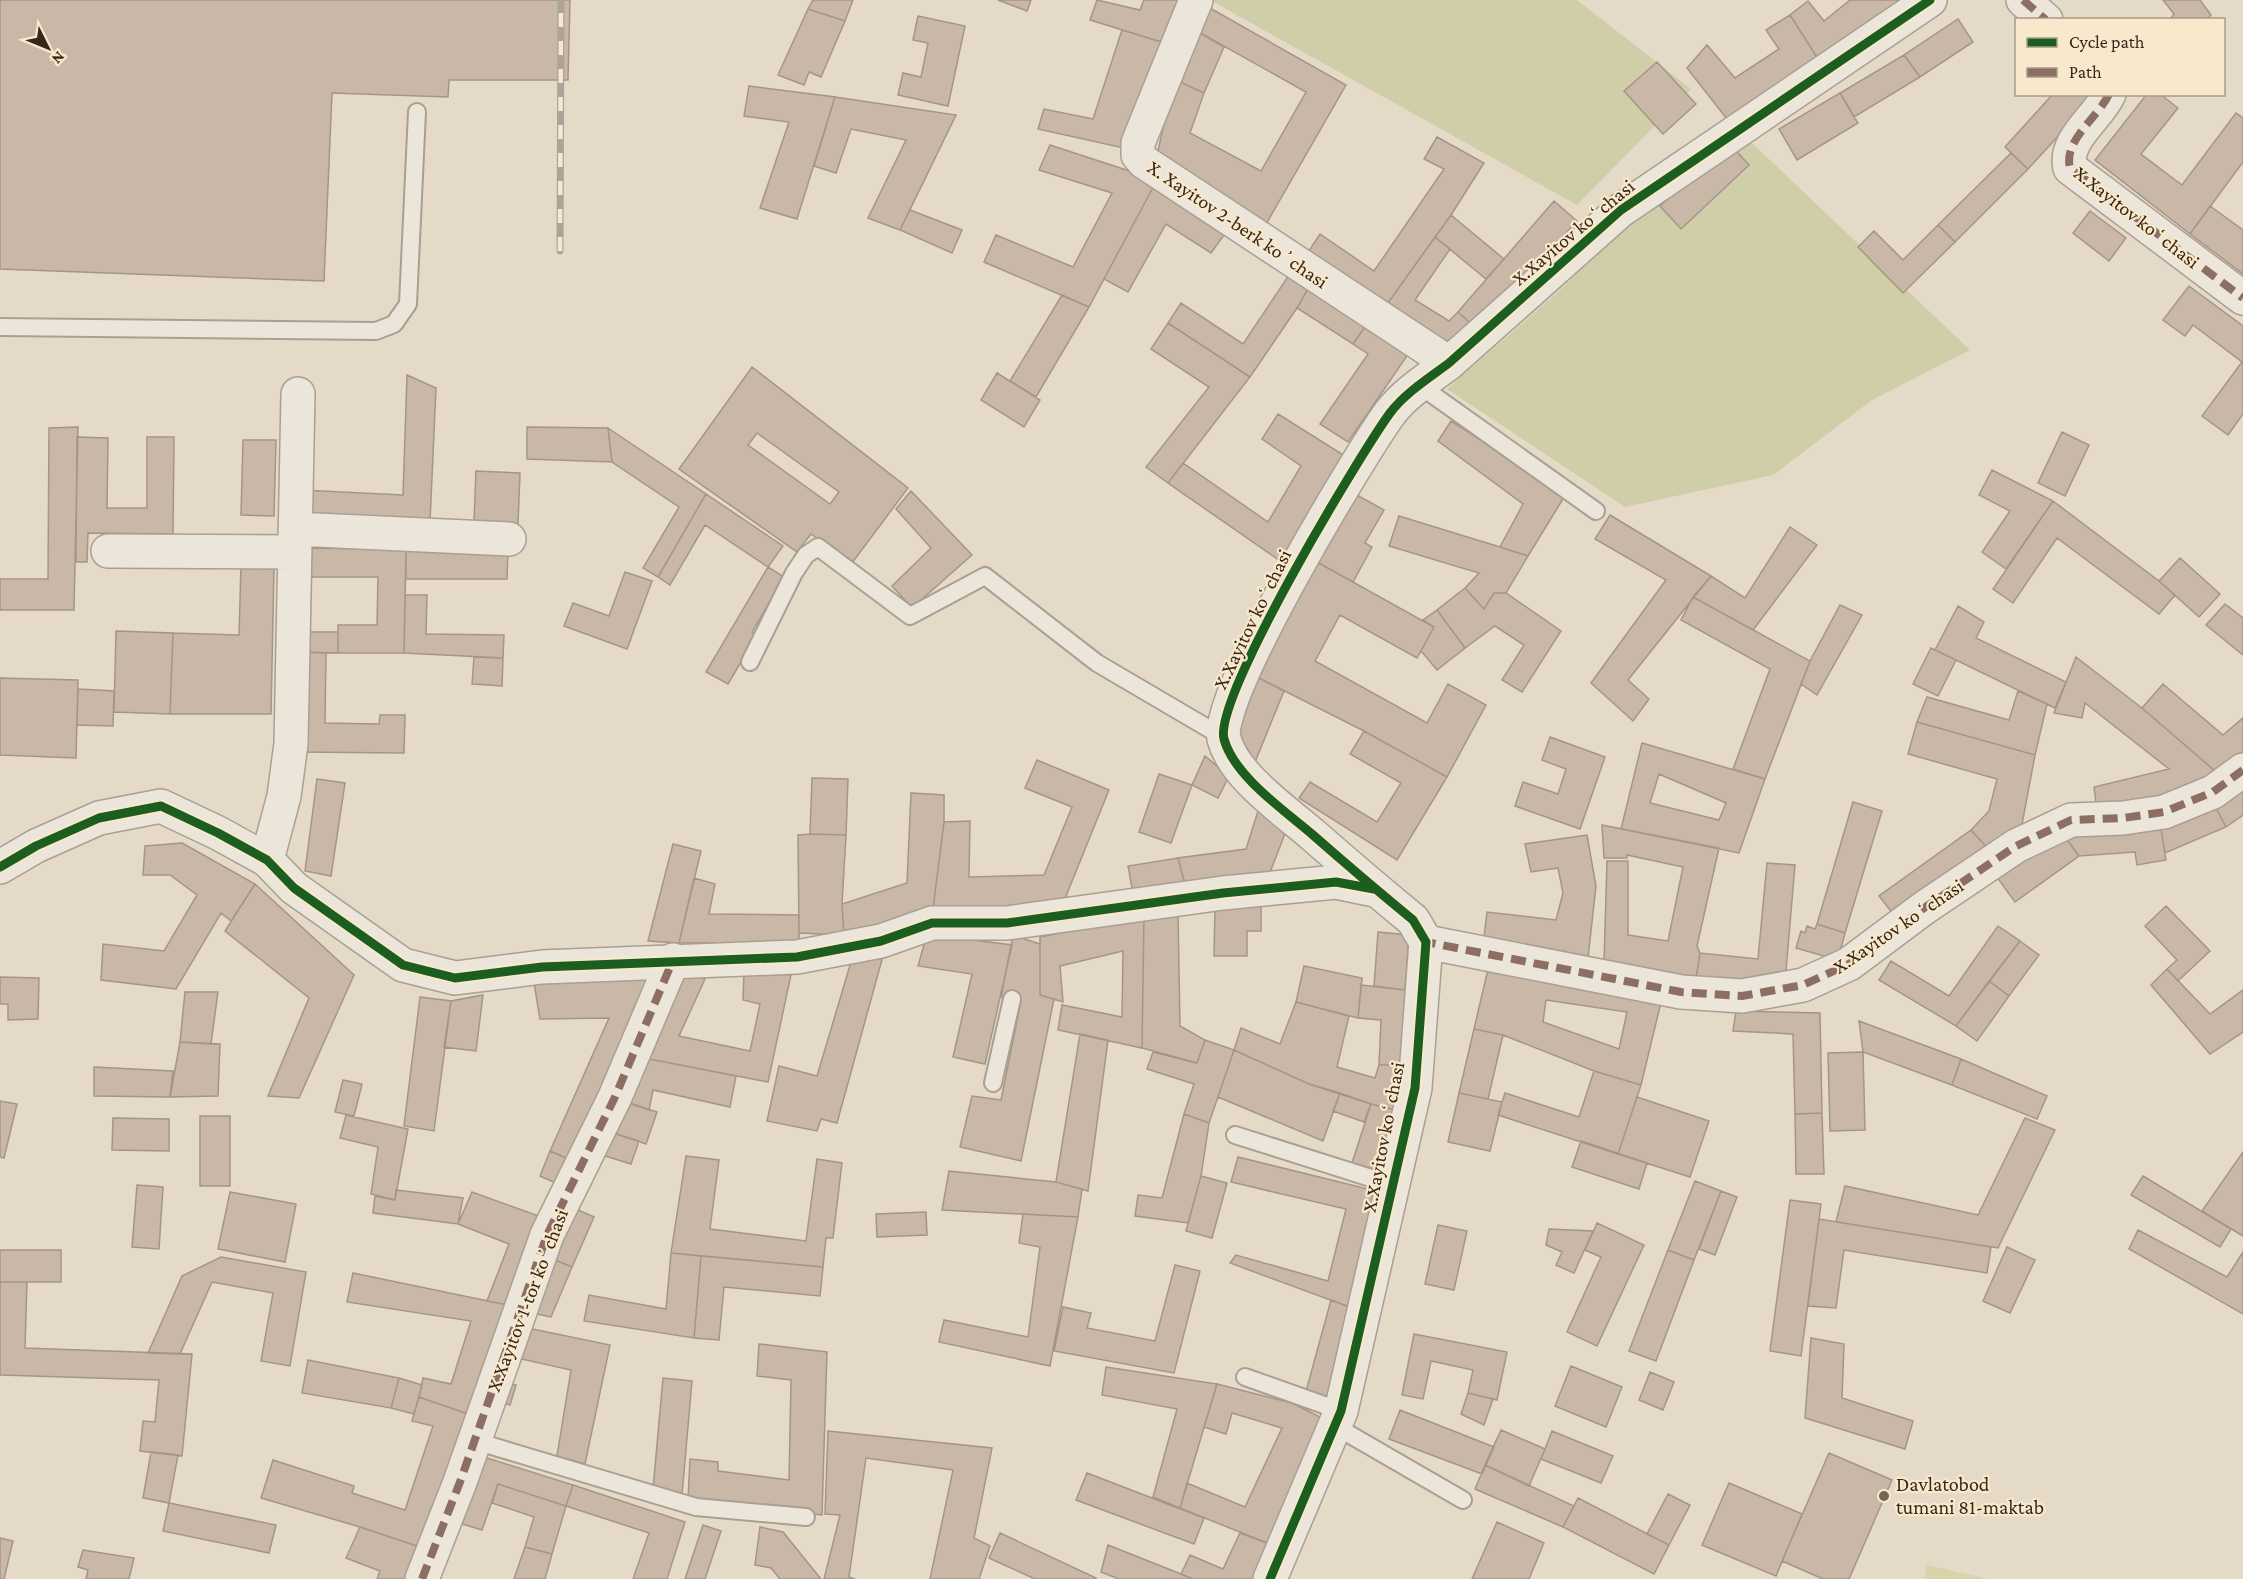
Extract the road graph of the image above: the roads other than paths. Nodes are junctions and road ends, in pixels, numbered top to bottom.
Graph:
1 (1196, 0) edge
2 (1930, 0) edge
3 (2023, 0) edge
4 (2044, 18) edge
5 (2108, 96) edge
6 (417, 112) dead end
7 (2243, 298) edge
8 (0, 327) edge
9 (1449, 363) junction
10 (1419, 385) junction
11 (298, 394) dead end
12 (1596, 511) dead end
13 (510, 539) dead end
14 (295, 541) junction
15 (108, 551) dead end
16 (750, 662) dead end
17 (1223, 737) junction
18 (2243, 770) edge
19 (267, 860) junction
20 (0, 867) edge
21 (1376, 890) junction
22 (1426, 942) junction
23 (673, 960) junction
24 (1012, 999) dead end
25 (993, 1083) dead end
26 (1235, 1135) dead end
27 (1393, 1185) junction
28 (1245, 1377) dead end
29 (1338, 1419) junction
30 (475, 1441) junction
31 (1463, 1500) dead end
32 (806, 1517) dead end
33 (422, 1579) edge
34 (1270, 1579) edge

1 - 9 street, X. Xayitov 2-berk koʼchasi
2 - 9 street, X.Xayitov koʻchasi
3 - 4 street
5 - 7 street, X.Xayitov koʻchasi
6 - 8 lane
9 - 10 street, X.Xayitov koʻchasi
10 - 12 lane
10 - 17 street, X.Xayitov koʻchasi
11 - 14 street
13 - 14 street
14 - 15 street
14 - 19 street
16 - 17 lane
17 - 21 street
18 - 22 street, X.Xayitov koʻchasi
19 - 20 street
19 - 23 street
21 - 22 street
21 - 23 street
22 - 27 street, X.Xayitov koʻchasi
23 - 30 street, X.Xayitov 1-tor koʼchasi
24 - 25 lane
26 - 27 lane
27 - 29 street, X.Xayitov koʻchasi
28 - 29 lane
29 - 31 lane
29 - 34 street, X.Xayitov koʻchasi
30 - 32 lane
30 - 33 street, X.Xayitov 1-tor koʼchasi

